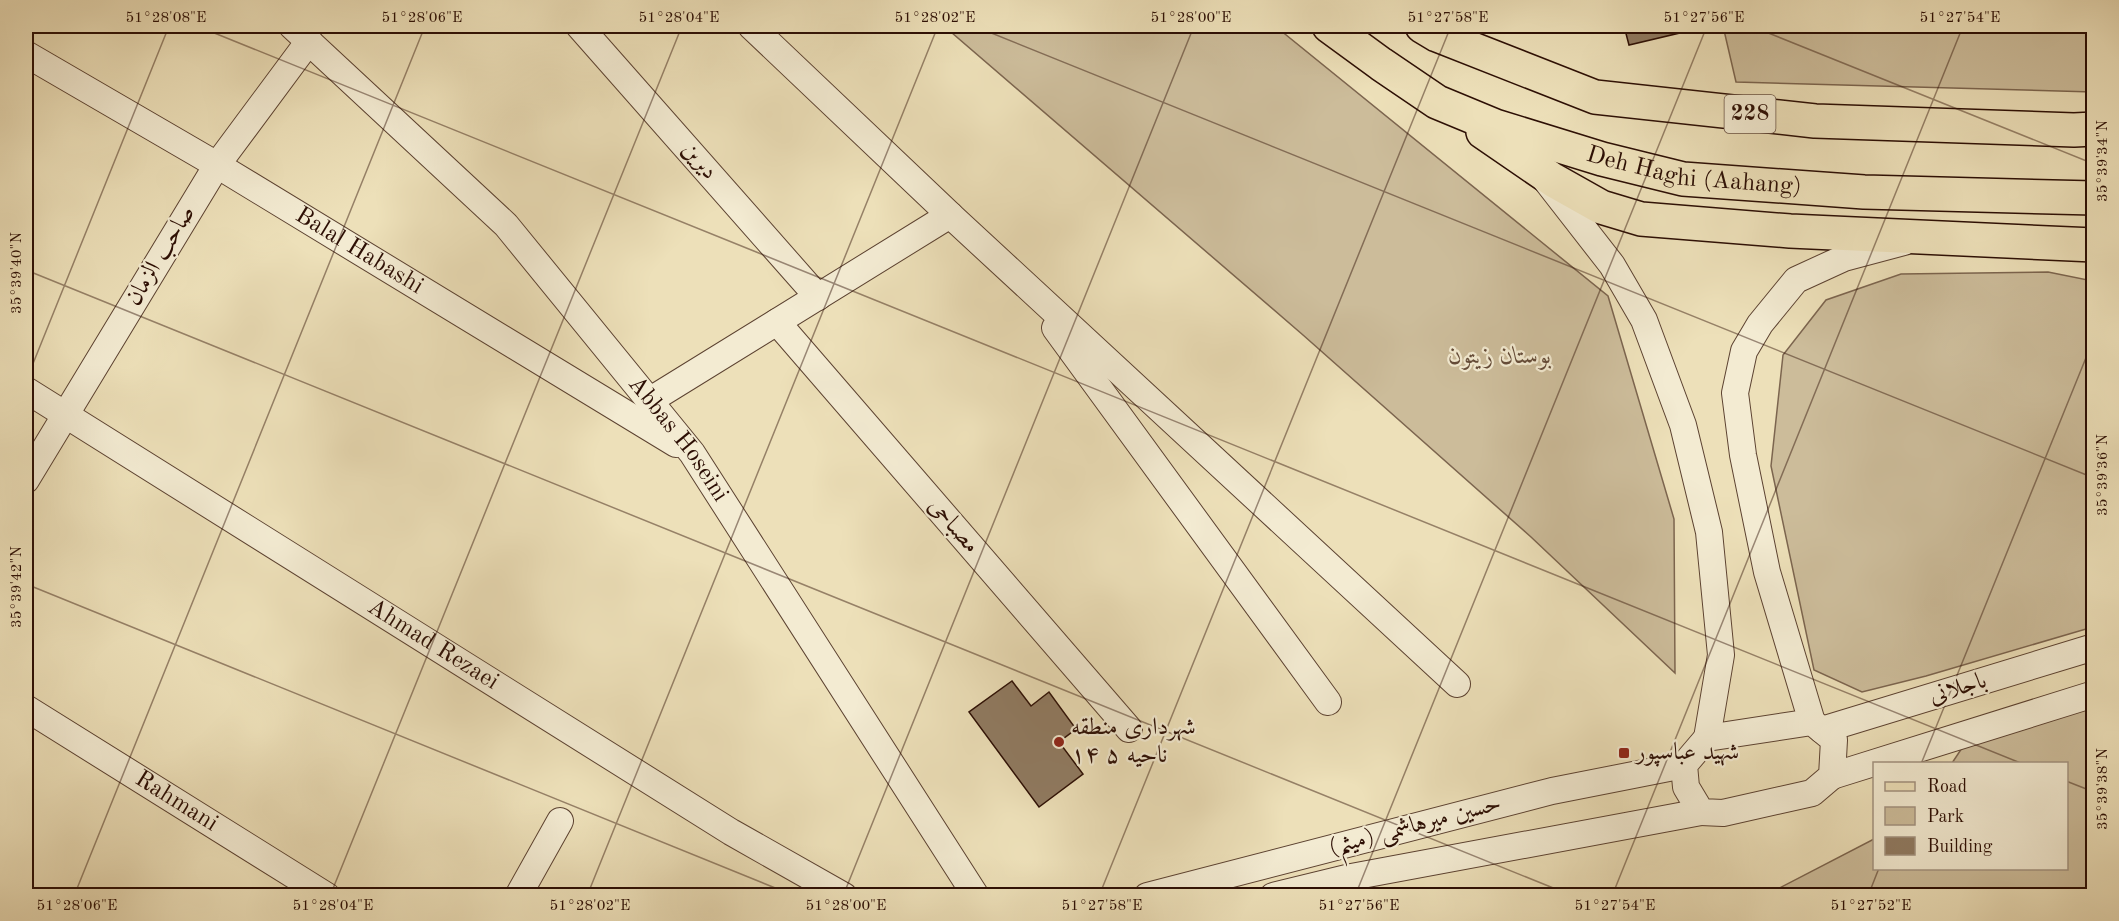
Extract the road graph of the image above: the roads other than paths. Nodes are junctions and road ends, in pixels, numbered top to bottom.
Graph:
1 (579, 26) edge
2 (751, 26) edge
3 (1329, 26) edge
4 (1422, 26) edge
5 (300, 33) edge
6 (26, 54) edge
7 (1456, 110) junction
8 (2094, 129) edge
9 (217, 165) junction
10 (1537, 169) junction
11 (2094, 198) edge
12 (950, 216) junction
13 (1925, 237) junction
14 (2094, 244) edge
15 (1019, 279) junction
16 (818, 297) junction
17 (777, 322) junction
18 (26, 390) edge
19 (649, 401) junction
20 (65, 414) junction
21 (692, 453) junction
22 (26, 480) edge
23 (2094, 647) edge
24 (1457, 684) dead end
25 (2094, 694) edge
26 (1328, 702) dead end
27 (26, 708) edge
28 (1817, 726) junction
29 (1129, 729) dead end
30 (1707, 738) junction
31 (1877, 762) edge
32 (1873, 763) edge
33 (1684, 765) junction
34 (1832, 776) junction
35 (1701, 812) junction
36 (560, 821) dead end
37 (327, 896) edge
38 (518, 896) edge
39 (844, 896) edge
40 (976, 896) edge
41 (1148, 896) edge
42 (1273, 896) edge

1 - 16 street, دیرین
2 - 12 street
3 - 7 main road, Deh Haghi (Aahang)
4 - 8 main road, 228
5 - 9 street, صاحب الزمان
5 - 19 street, Abbas Hoseini
6 - 9 street, Balal Habashi
7 - 10 main road
7 - 11 main road, Deh Haghi (Aahang)
9 - 20 street, صاحب الزمان
9 - 21 street, Balal Habashi
10 - 13 main road
10 - 30 street
12 - 15 street
12 - 16 street
13 - 14 main road
13 - 28 street
15 - 24 street
15 - 26 street
16 - 17 street
17 - 19 street
17 - 29 street, مصباحی
18 - 20 street, Ahmad Rezaei
19 - 21 street, Abbas Hoseini
20 - 22 street, صاحب الزمان
20 - 39 street, Ahmad Rezaei
21 - 40 street, Abbas Hoseini
23 - 28 street, باجلانی
25 - 31 street, باجلانی
27 - 37 street, Rahmani
28 - 30 street, باجلانی
28 - 34 street
30 - 33 street
32 - 34 street, باجلانی
33 - 35 street
33 - 41 street, حسین میرهاشمی (میثم)
34 - 35 street, باجلانی
35 - 42 street, حسین میرهاشمی (میثم)
36 - 38 street

